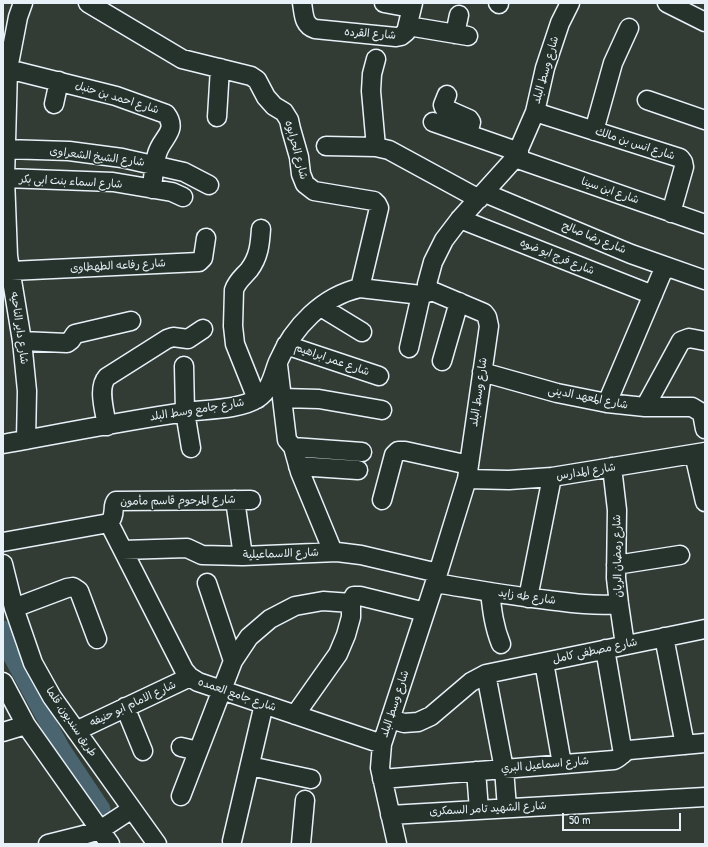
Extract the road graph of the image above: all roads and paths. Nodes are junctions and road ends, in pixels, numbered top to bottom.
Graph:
1 (88, 3) edge
2 (302, 3) edge
3 (384, 3) edge
4 (570, 3) edge
5 (667, 3) edge
6 (412, 5) edge
7 (15, 11) edge
8 (459, 15) dead end
9 (705, 22) edge
10 (408, 26) junction
11 (629, 28) dead end
12 (376, 59) dead end
13 (220, 68) junction
14 (8, 69) junction
15 (59, 81) junction
16 (447, 95) dead end
17 (647, 100) dead end
18 (54, 104) dead end
19 (535, 112) junction
20 (217, 117) dead end
21 (705, 120) edge
22 (433, 122) dead end
23 (594, 130) junction
24 (468, 134) junction
25 (5, 138) edge
26 (326, 146) dead end
27 (376, 147) junction
28 (517, 155) junction
29 (155, 165) junction
30 (5, 178) junction
31 (210, 185) dead end
32 (152, 189) junction
33 (482, 196) junction
34 (183, 197) dead end
35 (4, 200) edge
36 (671, 212) junction
37 (460, 219) junction
38 (705, 224) edge
39 (261, 229) dead end
40 (206, 238) dead end
41 (7, 261) edge
42 (665, 266) junction
43 (705, 280) edge
44 (360, 288) junction
45 (427, 293) junction
46 (653, 295) junction
47 (459, 302) junction
48 (321, 307) junction
49 (131, 321) dead end
50 (203, 329) dead end
51 (362, 332) dead end
52 (22, 341) junction
53 (705, 342) edge
54 (286, 345) junction
55 (409, 348) dead end
56 (442, 361) dead end
57 (278, 363) junction
58 (184, 366) dead end
59 (482, 372) junction
60 (379, 376) dead end
61 (282, 398) junction
62 (257, 399) junction
63 (607, 403) junction
64 (645, 407) junction
65 (382, 410) dead end
66 (185, 412) junction
67 (107, 426) junction
68 (705, 428) edge
69 (26, 440) junction
70 (3, 444) edge
71 (293, 447) junction
72 (191, 448) dead end
73 (362, 452) dead end
74 (700, 453) edge
75 (298, 466) junction
76 (612, 467) junction
77 (358, 470) dead end
78 (468, 472) junction
79 (552, 477) junction
80 (382, 500) dead end
81 (705, 502) edge
82 (109, 523) junction
83 (3, 542) edge
84 (123, 550) junction
85 (333, 552) junction
86 (680, 555) dead end
87 (243, 556) junction
88 (3, 564) edge
89 (616, 565) junction
90 (437, 578) junction
91 (207, 583) dead end
92 (490, 592) junction
93 (528, 598) junction
94 (351, 603) junction
95 (619, 604) junction
96 (14, 608) junction
97 (425, 612) junction
98 (705, 629) edge
99 (664, 637) junction
100 (97, 639) dead end
101 (502, 644) dead end
102 (625, 645) junction
103 (604, 649) junction
104 (233, 661) junction
105 (544, 662) junction
106 (486, 674) junction
107 (190, 677) junction
108 (3, 682) edge
109 (222, 690) junction
110 (264, 704) junction
111 (125, 708) junction
112 (295, 714) junction
113 (390, 719) junction
114 (26, 725) junction
115 (76, 731) junction
116 (3, 732) edge
117 (382, 744) junction
118 (705, 744) edge
119 (685, 745) junction
120 (143, 751) dead end
121 (623, 754) junction
122 (562, 764) junction
123 (250, 766) junction
124 (504, 769) junction
125 (476, 771) junction
126 (311, 779) dead end
127 (382, 779) junction
128 (181, 796) dead end
129 (705, 797) edge
130 (305, 800) dead end
131 (507, 808) junction
132 (132, 809) junction
133 (479, 810) junction
134 (390, 815) junction
135 (105, 837) edge
136 (232, 841) dead end
137 (48, 844) edge
138 (157, 844) edge
139 (301, 844) edge
140 (396, 844) edge

1 - 13 street, شارع الحرابوه
2 - 10 street, شارع القرده
3 - 6 street
4 - 19 street, شارع وسط البلد
5 - 9 street
6 - 10 street, شارع القرده
7 - 14 street, شارع داير الناحيه
8 - 10 street
11 - 23 street
12 - 27 street
13 - 20 street
13 - 44 street, شارع الحرابوه
14 - 15 street, شارع احمد بن حنبل
14 - 25 street, شارع داير الناحيه
15 - 18 street, شارع احمد بن حنبل
15 - 29 street, شارع احمد بن حنبل
16 - 24 street
17 - 21 street
19 - 23 street, شارع انس بن مالك
19 - 28 street, شارع وسط البلد
22 - 24 street, شارع ابن سينا
23 - 36 street, شارع انس بن مالك
24 - 28 street, شارع ابن سينا
25 - 29 street, شارع الشيخ الشعراوى
25 - 30 street, شارع داير الناحيه
26 - 27 street, شارع رضا صالح
27 - 33 street, شارع رضا صالح
28 - 33 street, شارع وسط البلد
28 - 36 street, شارع ابن سينا
29 - 31 street, شارع الشيخ الشعراوى
29 - 32 street, شارع احمد بن حنبل
30 - 32 street, شارع اسماء بنت ابى بكر
30 - 35 street, شارع داير الناحيه
32 - 34 street, شارع اسماء بنت ابى بكر
33 - 37 street, شارع وسط البلد
33 - 42 street, شارع رضا صالح
35 - 41 street, شارع داير الناحيه
36 - 38 street, شارع ابن سينا
37 - 45 street, شارع وسط البلد
37 - 46 street, شارع فرج ابو ضوه
39 - 62 street
40 - 41 street, شارع رفاعه الطهطاوى
41 - 52 street, شارع داير الناحيه
42 - 43 street, شارع رضا صالح
42 - 46 street
44 - 45 street, شارع جامع وسط البلد
44 - 48 street, شارع جامع وسط البلد
45 - 47 street, شارع وسط البلد
45 - 55 street
46 - 63 street
47 - 56 street
47 - 59 street, شارع وسط البلد
48 - 51 street
48 - 54 street, شارع جامع وسط البلد
49 - 52 street
50 - 67 street
52 - 69 street, شارع داير الناحيه
53 - 64 street
54 - 57 street, شارع جامع وسط البلد
54 - 60 street, شارع عمر ابراهيم
57 - 61 street
57 - 62 street, شارع جامع وسط البلد
58 - 66 street
59 - 63 street, شارع المعهد الدينى
59 - 78 street, شارع وسط البلد
61 - 65 street
61 - 71 street
62 - 66 street, شارع جامع وسط البلد
63 - 64 street, شارع المعهد الدينى
64 - 68 street, شارع المعهد الدينى
66 - 67 street, شارع جامع وسط البلد
66 - 72 street
67 - 69 street, شارع جامع وسط البلد
69 - 70 street, شارع جامع وسط البلد
71 - 73 street
71 - 75 street
74 - 76 street, شارع المدارس
74 - 81 street
75 - 77 street
75 - 85 street
76 - 79 street, شارع المدارس
76 - 89 street, شارع رمضان الريان
78 - 79 street, شارع المدارس
78 - 80 street, شارع المدارس
78 - 90 street, شارع وسط البلد
79 - 93 street
82 - 83 street
82 - 84 street, شارع جامع العمده
82 - 87 street, شارع المرحوم قاسم مأمون
84 - 87 street, شارع الاسماعيلية
84 - 107 street, شارع جامع العمده
85 - 87 street, شارع الاسماعيلية
85 - 90 street, شارع الاسماعيلية
86 - 89 street
88 - 96 street, طريق سنديون, قلما
89 - 95 street, شارع رمضان الريان
90 - 92 street, شارع طه زايد
90 - 97 street, شارع وسط البلد
91 - 104 street
92 - 93 street, شارع طه زايد
92 - 101 street
93 - 95 street, شارع طه زايد
94 - 97 street
94 - 104 street
94 - 112 street
95 - 102 street, شارع رمضان الريان
96 - 100 street
96 - 115 street, طريق سنديون, قلما
97 - 113 street, شارع وسط البلد
98 - 99 street, شارع مصطفى كامل
99 - 102 street, شارع مصطفى كامل
99 - 119 street
102 - 103 street, شارع مصطفى كامل
103 - 105 street, شارع مصطفى كامل
103 - 121 street
104 - 109 street
105 - 106 street, شارع مصطفى كامل
105 - 122 street
106 - 113 street, شارع مصطفى كامل
106 - 124 street
107 - 109 street, شارع جامع العمده
107 - 111 street, شارع الامام ابو حنيفه
108 - 114 street
109 - 110 street, شارع جامع العمده
109 - 128 street
110 - 112 street, شارع جامع العمده
110 - 123 street
111 - 115 street, شارع الامام ابو حنيفه
111 - 120 street
112 - 117 street, شارع جامع العمده
113 - 117 street, شارع وسط البلد
114 - 116 street
114 - 135 street
115 - 132 street, طريق سنديون, قلما
117 - 127 street, شارع وسط البلد
118 - 119 street, شارع اسماعيل البري
119 - 121 street, شارع اسماعيل البري
121 - 122 street, شارع اسماعيل البري
122 - 124 street, شارع اسماعيل البري
123 - 126 street
123 - 136 street
124 - 125 street, شارع اسماعيل البري
124 - 131 street
125 - 127 street, شارع اسماعيل البري
125 - 133 street
127 - 134 street, شارع وسط البلد
129 - 131 street, شارع الشهيد تامر السمكرى
130 - 139 street
131 - 133 street, شارع الشهيد تامر السمكرى
132 - 135 street
132 - 138 street, طريق سنديون, قلما
133 - 134 street, شارع الشهيد تامر السمكرى
134 - 140 street, شارع وسط البلد
135 - 137 street

